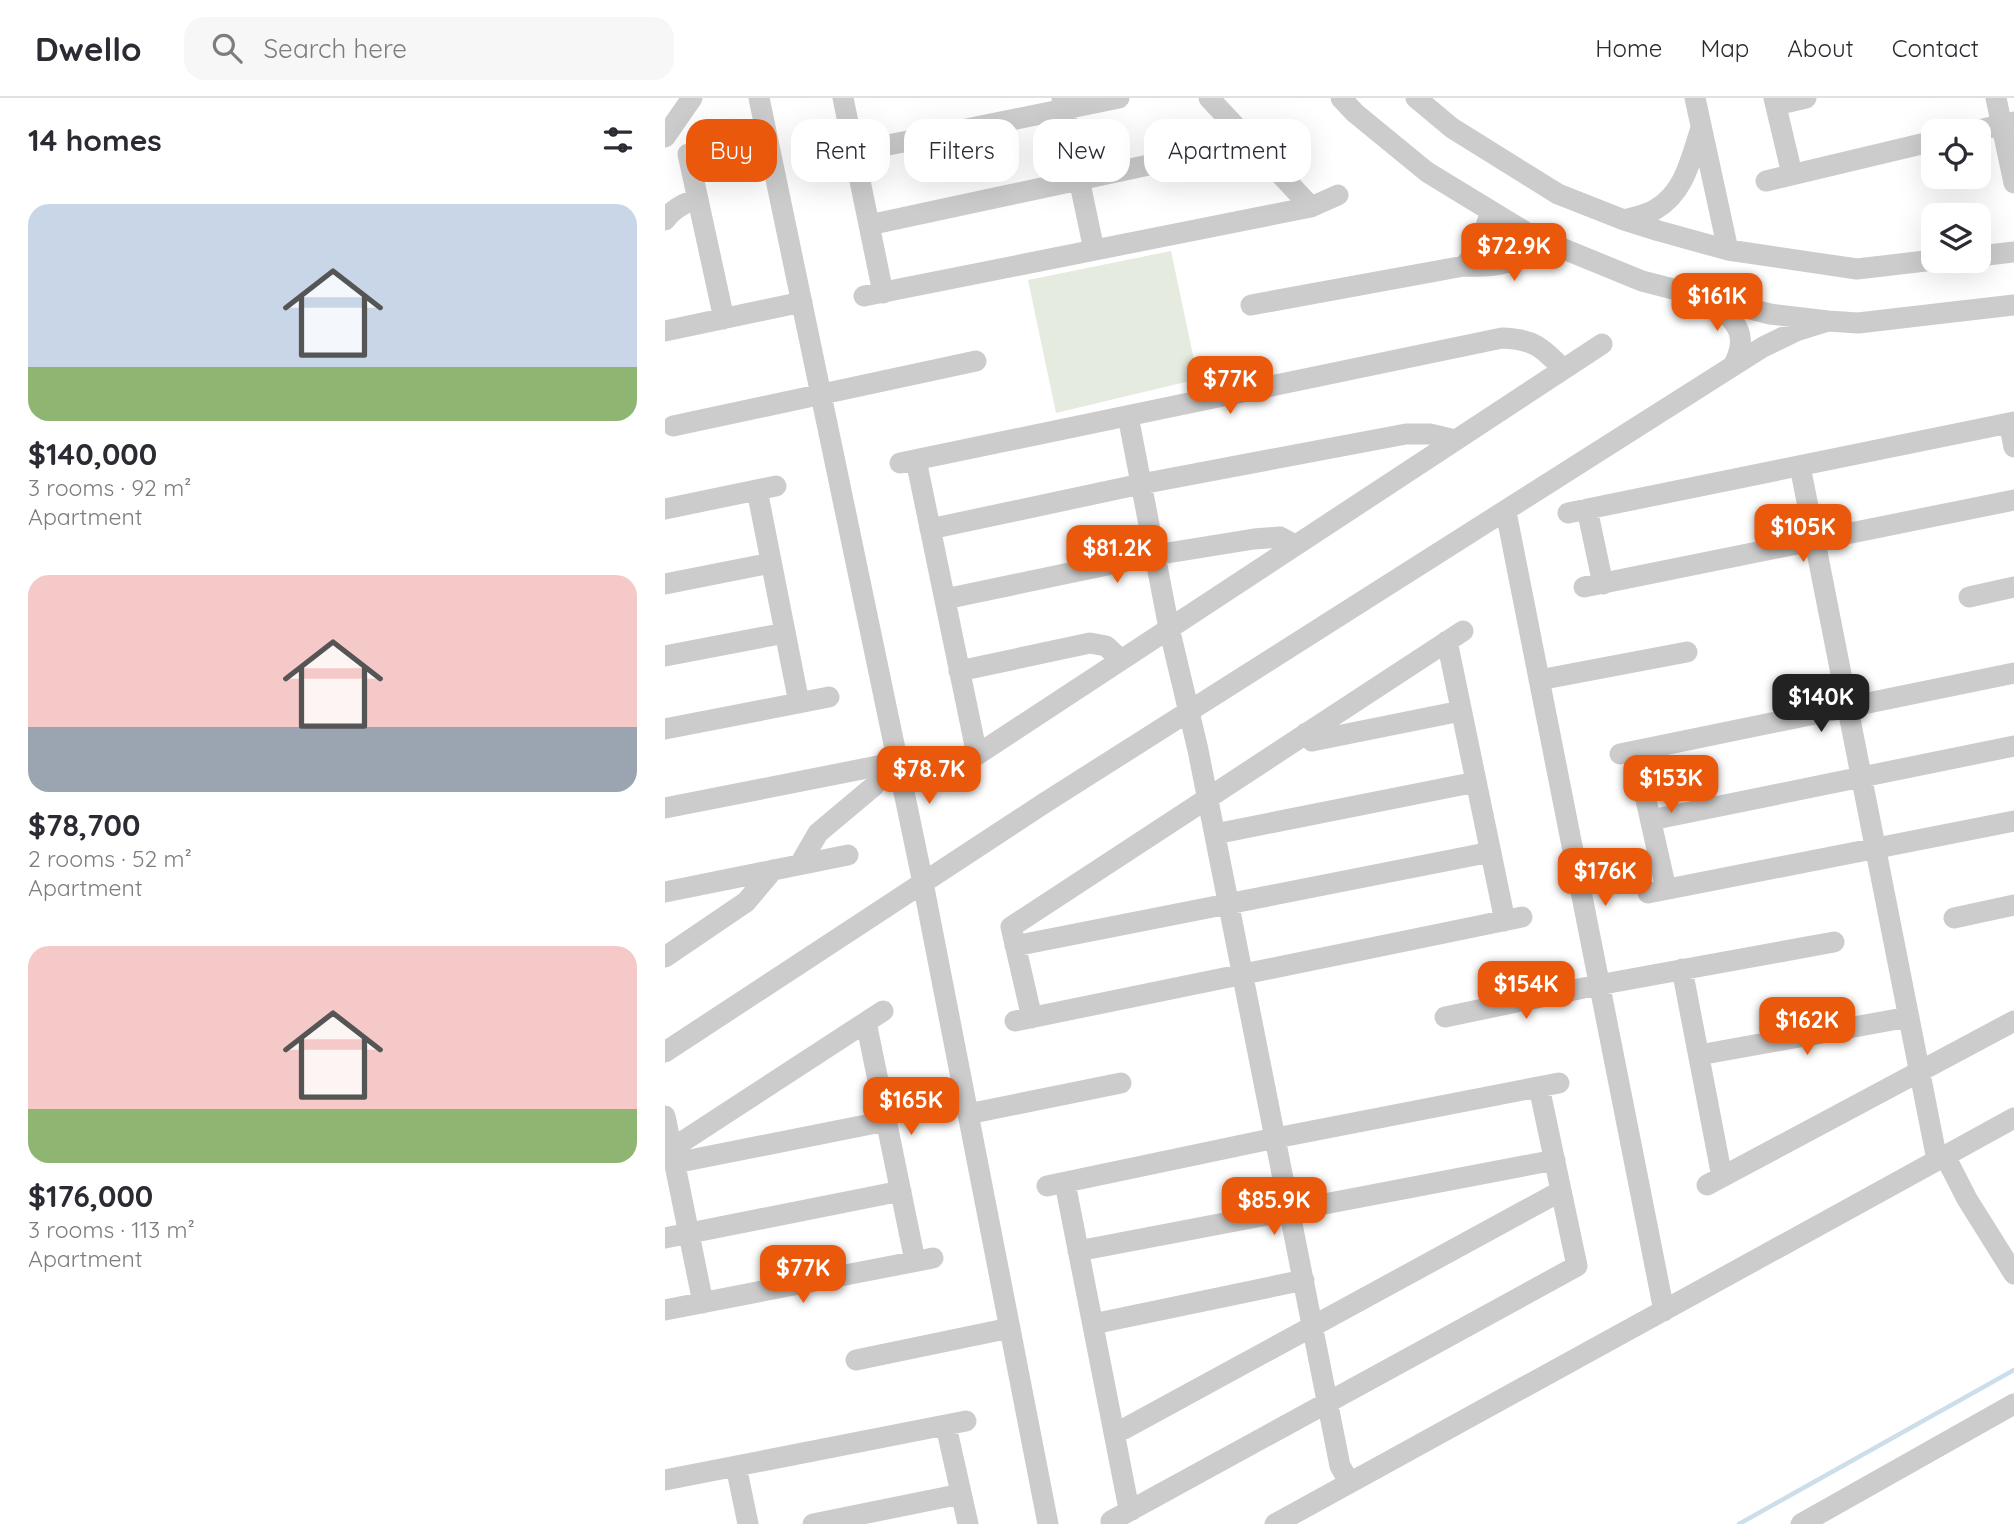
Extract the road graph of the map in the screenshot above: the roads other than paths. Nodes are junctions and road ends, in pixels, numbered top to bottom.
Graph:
1 (692, 98) edge
2 (759, 98) edge
3 (843, 98) edge
4 (1119, 98) edge
5 (1209, 98) edge
6 (1341, 98) edge
7 (1416, 98) edge
8 (1695, 98) edge
9 (1806, 98) edge
10 (1996, 98) edge
11 (1775, 102) edge
12 (1064, 104) edge
13 (847, 119) edge
14 (1229, 119) edge
15 (2008, 123) edge
16 (1701, 126) junction
17 (665, 137) edge
18 (890, 144) edge
19 (1921, 144) edge
20 (1792, 174) junction
21 (1766, 181) dead end
22 (694, 182) edge
23 (860, 182) edge
24 (1074, 182) edge
25 (1079, 182) edge
26 (1288, 182) edge
27 (2014, 183) edge
28 (1339, 195) dead end
29 (697, 200) junction
30 (1311, 207) junction
31 (1491, 211) junction
32 (665, 220) edge
33 (1624, 220) junction
34 (869, 225) junction
35 (1543, 241) junction
36 (1094, 250) junction
37 (1728, 250) junction
38 (2014, 252) edge
39 (1991, 255) edge
40 (1921, 262) edge
41 (1464, 266) junction
42 (1712, 300) junction
43 (802, 302) junction
44 (2014, 304) edge
45 (1251, 305) dead end
46 (724, 319) junction
47 (1828, 321) junction
48 (665, 331) edge
49 (1602, 344) dead end
50 (976, 361) dead end
51 (1733, 366) junction
52 (1563, 369) junction
53 (821, 395) junction
54 (1128, 416) junction
55 (2012, 423) edge
56 (673, 426) dead end
57 (1455, 440) junction
58 (2014, 447) edge
59 (1800, 466) junction
60 (1141, 484) junction
61 (2014, 500) edge
62 (665, 509) edge
63 (1506, 512) junction
64 (930, 529) junction
65 (1815, 540) junction
66 (1295, 545) junction
67 (1155, 555) junction
68 (771, 563) junction
69 (665, 584) edge
70 (2014, 587) edge
71 (1969, 597) dead end
72 (944, 599) junction
73 (1169, 628) junction
74 (785, 633) junction
75 (1688, 652) dead end
76 (665, 656) edge
77 (1121, 660) junction
78 (960, 671) junction
79 (2014, 673) edge
80 (1539, 680) junction
81 (829, 697) dead end
82 (799, 703) junction
83 (1846, 707) junction
84 (1461, 711) junction
85 (1188, 712) junction
86 (665, 729) edge
87 (1306, 733) junction
88 (2014, 746) edge
89 (977, 755) junction
90 (893, 763) junction
91 (954, 770) dead end
92 (1861, 778) junction
93 (1476, 782) junction
94 (1208, 798) junction
95 (665, 808) edge
96 (1651, 820) junction
97 (2014, 821) edge
98 (1215, 834) junction
99 (1874, 846) junction
100 (1491, 852) junction
101 (848, 855) dead end
102 (800, 864) junction
103 (773, 870) junction
104 (923, 883) junction
105 (665, 892) edge
106 (1229, 903) junction
107 (2014, 905) edge
108 (1954, 918) dead end
109 (1834, 942) dead end
110 (1015, 946) junction
111 (665, 957) edge
112 (1682, 969) junction
113 (1243, 974) junction
114 (1598, 985) junction
115 (1445, 1017) dead end
116 (1909, 1017) junction
117 (2014, 1021) edge
118 (665, 1052) edge
119 (1699, 1055) junction
120 (1920, 1072) junction
121 (1121, 1083) dead end
122 (968, 1114) junction
123 (665, 1116) edge
124 (2014, 1118) edge
125 (886, 1121) junction
126 (1276, 1138) junction
127 (670, 1155) edge
128 (1941, 1158) junction
129 (1555, 1160) junction
130 (901, 1191) junction
131 (1561, 1191) junction
132 (1290, 1209) junction
133 (689, 1234) junction
134 (665, 1238) edge
135 (1078, 1251) junction
136 (2014, 1274) edge
137 (1304, 1280) junction
138 (703, 1303) junction
139 (665, 1310) edge
140 (1664, 1311) junction
141 (1093, 1324) junction
142 (1313, 1326) junction
143 (1010, 1328) junction
144 (856, 1360) dead end
145 (1328, 1404) junction
146 (2014, 1404) edge
147 (1114, 1432) junction
148 (736, 1465) junction
149 (665, 1480) edge
150 (1350, 1483) junction
151 (1132, 1510) junction
152 (961, 1514) edge
153 (1111, 1521) dead end
154 (748, 1524) edge
155 (813, 1524) edge
156 (1048, 1524) edge
157 (1275, 1524) edge
158 (1801, 1524) edge

1 - 17 street
2 - 43 street
3 - 13 street
4 - 12 street
5 - 14 street
6 - 31 street
7 - 33 street
8 - 16 street
9 - 11 street
10 - 15 street
11 - 20 street
12 - 18 street
15 - 27 street
16 - 33 street
16 - 37 street
19 - 20 street
20 - 21 street
22 - 29 street
23 - 34 street
24 - 34 street
25 - 36 street
26 - 30 street
28 - 30 street
29 - 32 street
29 - 46 street
30 - 36 street
31 - 35 street
31 - 41 street
33 - 37 street
34 - 36 street
35 - 41 street
35 - 42 street
37 - 40 street
38 - 39 street
41 - 45 street
42 - 47 street
42 - 51 street
43 - 46 street
43 - 53 street
44 - 47 street
46 - 48 street
47 - 51 street
49 - 52 street
50 - 53 street
51 - 63 street
52 - 54 street
52 - 57 street
53 - 56 street
53 - 90 street
54 - 60 street
54 - 64 street
55 - 58 street
55 - 59 street
57 - 60 street
57 - 66 street
59 - 65 street
59 - 65 street
60 - 64 street
60 - 67 street
61 - 65 street
62 - 68 street
63 - 80 street
63 - 85 street
64 - 72 street
65 - 83 street
66 - 67 street
66 - 73 street
67 - 72 street
67 - 73 street
68 - 69 street
68 - 74 street
70 - 71 street
72 - 78 street
73 - 77 street
73 - 85 street
74 - 76 street
74 - 82 street
75 - 80 street
77 - 78 street
77 - 89 street
78 - 89 street
79 - 83 street
80 - 114 street
81 - 82 street
82 - 86 street
83 - 92 street
83 - 96 street
84 - 87 street
84 - 87 street
84 - 93 street
85 - 94 street
85 - 104 street
87 - 94 street
88 - 92 street
89 - 91 street
90 - 95 street
90 - 102 street
90 - 104 street
92 - 96 street
92 - 99 street
93 - 98 street
93 - 100 street
94 - 98 street
94 - 110 street
96 - 99 street
97 - 99 street
98 - 106 street
99 - 116 street
100 - 106 street
100 - 113 street
101 - 102 street
102 - 103 street
103 - 105 street
103 - 111 street
104 - 118 street
104 - 122 street
106 - 110 street
106 - 113 street
107 - 108 street
109 - 112 street
110 - 113 street
112 - 114 street
112 - 119 street
113 - 126 street
114 - 115 street
114 - 140 street
116 - 119 street
116 - 120 street
117 - 120 street
119 - 120 street
120 - 128 street
121 - 122 street
122 - 143 street
123 - 127 street
124 - 128 street
125 - 127 street
125 - 127 street
125 - 130 street
126 - 129 street
126 - 132 street
126 - 135 street
127 - 133 street
128 - 136 street
128 - 140 street
129 - 131 street
129 - 132 street
130 - 133 street
130 - 138 street
131 - 142 street
131 - 145 street
132 - 135 street
132 - 137 street
133 - 134 street
133 - 138 street
135 - 141 street
137 - 141 street
137 - 142 street
138 - 139 street
140 - 150 street
141 - 147 street
142 - 145 street
142 - 147 street
143 - 144 street
143 - 156 street
145 - 150 street
145 - 151 street
146 - 158 street
147 - 151 street
148 - 149 street
148 - 152 street
148 - 154 street
150 - 157 street
151 - 153 street
152 - 155 street

